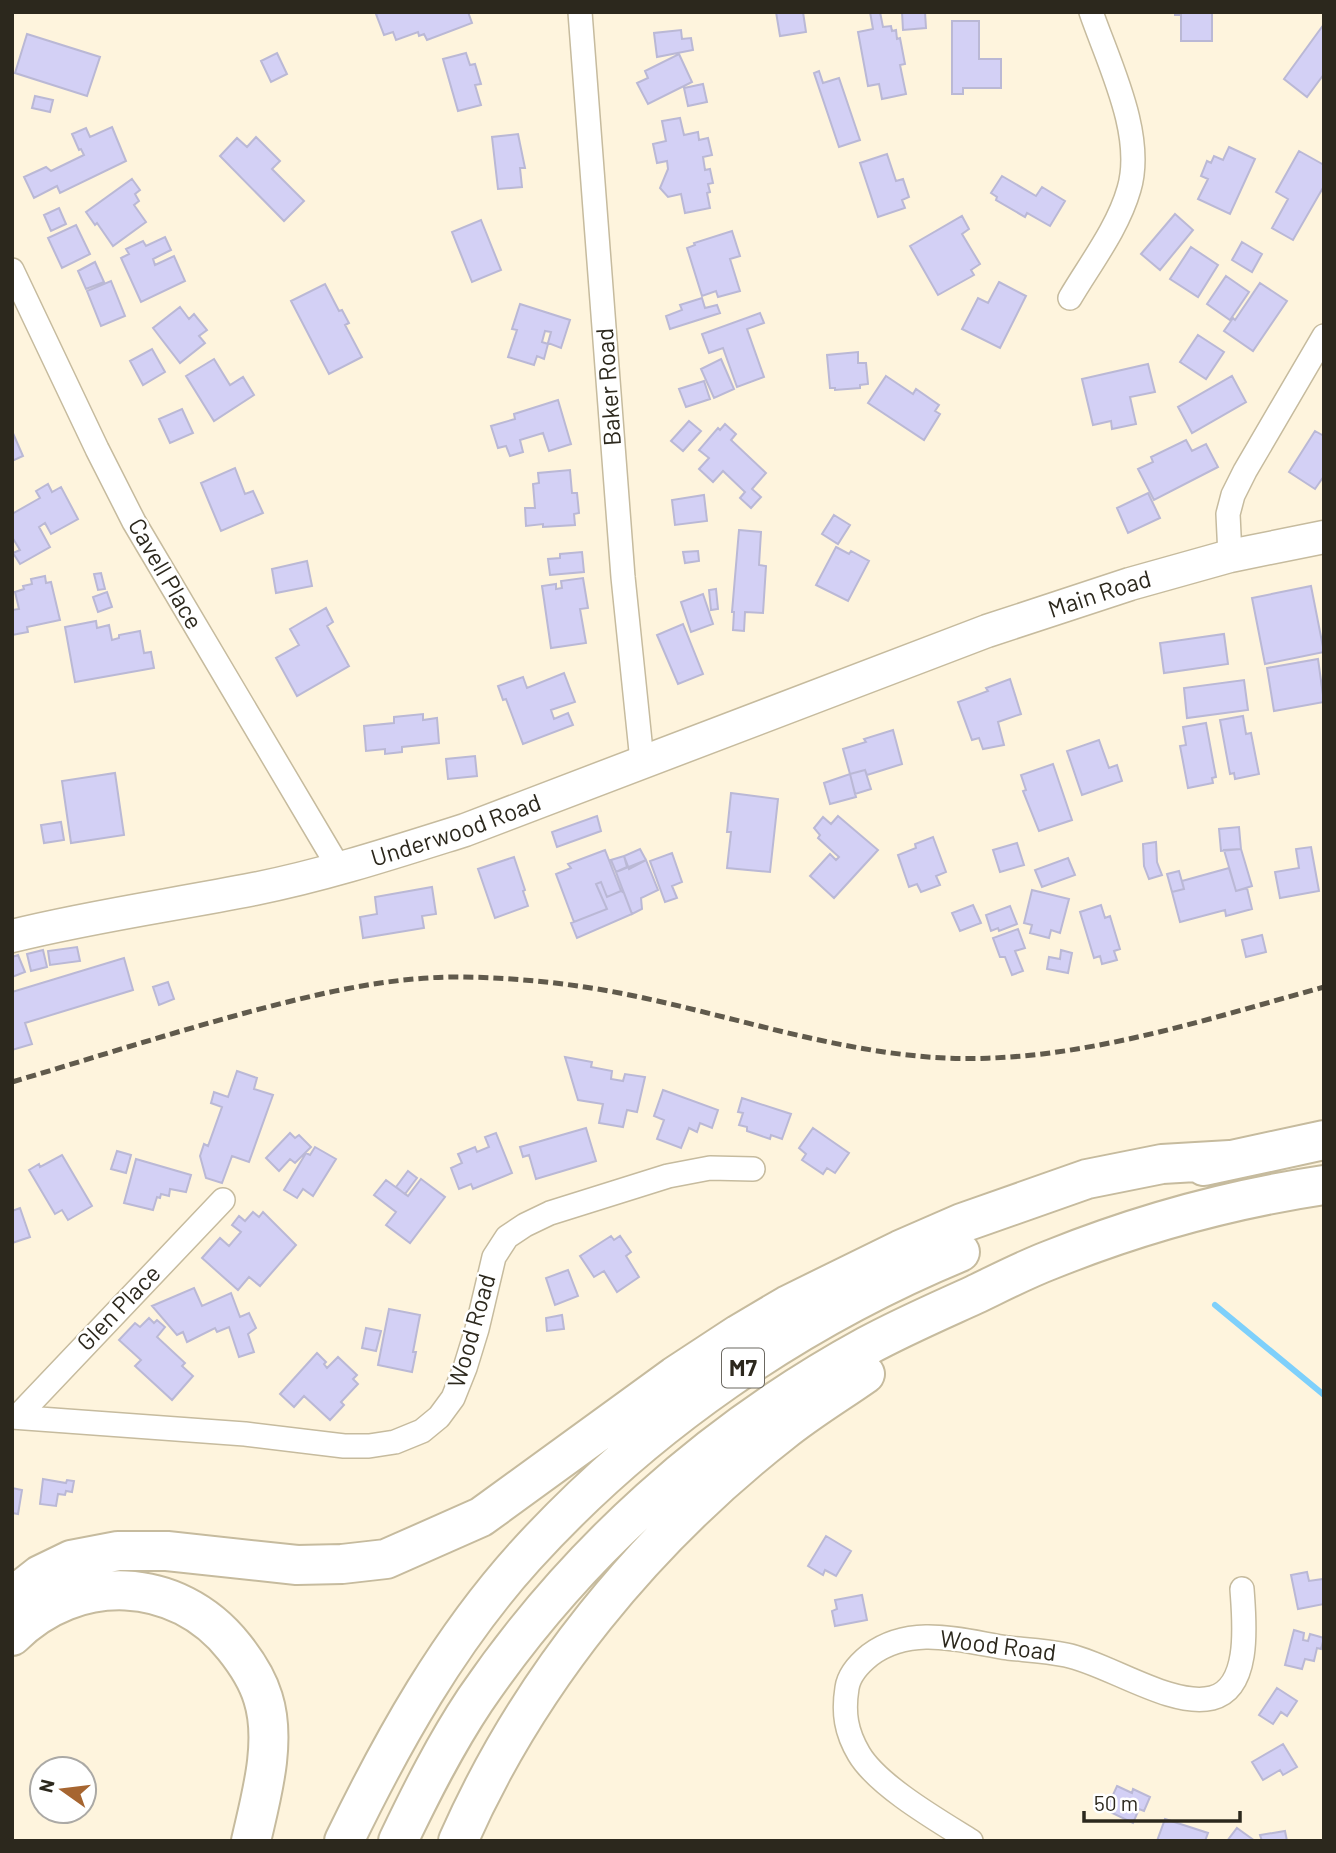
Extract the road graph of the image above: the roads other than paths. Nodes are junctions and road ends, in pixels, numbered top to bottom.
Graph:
1 (580, 12) edge
2 (1091, 12) edge
3 (12, 270) edge
4 (1070, 298) dead end
5 (1324, 336) edge
6 (1324, 537) edge
7 (1230, 556) junction
8 (881, 671) joint
9 (642, 761) junction
10 (339, 868) junction
11 (12, 936) edge
12 (1324, 1140) edge
13 (1230, 1160) junction
14 (753, 1169) dead end
15 (1324, 1185) edge
16 (222, 1200) dead end
17 (1048, 1261) junction
18 (15, 1417) edge
19 (1242, 1589) dead end
20 (12, 1597) edge
21 (12, 1636) edge
22 (251, 1841) edge
23 (344, 1841) edge
24 (398, 1841) edge
25 (458, 1841) edge
26 (971, 1841) edge

1 - 9 street, Baker Road
2 - 4 street
3 - 10 street, Cavell Place
5 - 7 street
6 - 7 main road, Main Road
7 - 8 main road, Main Road
8 - 9 main road, Underwood Road
9 - 10 main road, Underwood Road
10 - 11 main road, Underwood Road
12 - 13 highway, M7
13 - 20 highway
13 - 23 highway, M7
14 - 18 street, Wood Road
15 - 17 highway, M7
16 - 18 street, Glen Place
17 - 24 highway, M7
17 - 25 highway
19 - 26 street, Wood Road
21 - 22 highway

